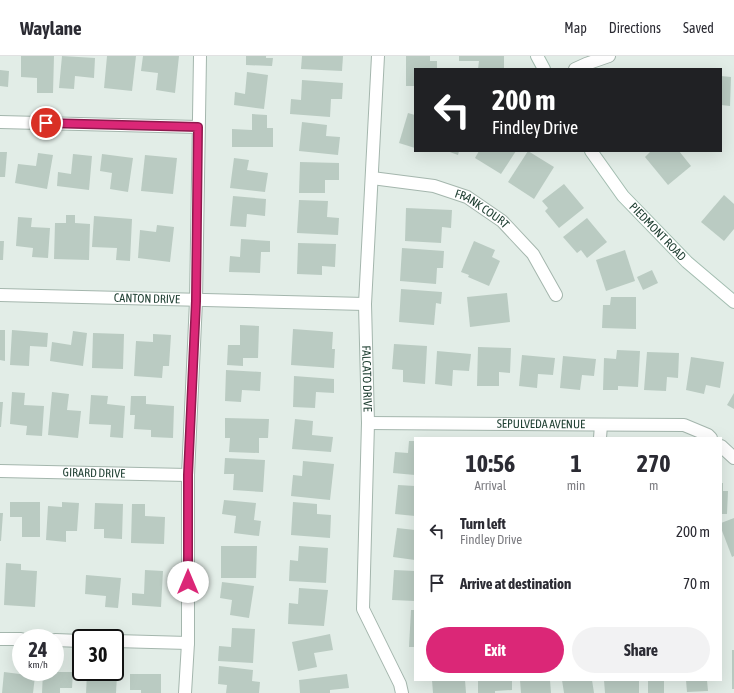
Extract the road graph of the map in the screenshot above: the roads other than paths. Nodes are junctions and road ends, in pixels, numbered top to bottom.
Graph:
1 (200, 56) edge
2 (378, 56) edge
3 (537, 56) edge
4 (609, 56) edge
5 (543, 68) edge
6 (577, 68) edge
7 (0, 122) edge
8 (198, 127) junction
9 (592, 152) edge
10 (372, 178) junction
11 (556, 294) dead end
12 (0, 295) edge
13 (196, 301) junction
14 (734, 302) edge
15 (365, 304) junction
16 (368, 423) junction
17 (601, 425) junction
18 (600, 437) edge
19 (710, 437) edge
20 (722, 447) edge
21 (734, 458) edge
22 (0, 471) edge
23 (188, 475) junction
24 (0, 639) edge
25 (12, 639) edge
26 (124, 641) edge
27 (188, 643) junction
28 (185, 693) edge
29 (402, 693) edge

1 - 8 street
2 - 10 street, FALCATO DRIVE
3 - 5 street
4 - 6 street
7 - 8 street
8 - 13 street
9 - 14 street, PIEDMONT ROAD
10 - 11 street, FRANK COURT
10 - 15 street, FALCATO DRIVE
12 - 13 street, CANTON DRIVE
13 - 15 street, CANTON DRIVE
13 - 23 street
15 - 16 street, FALCATO DRIVE
16 - 17 street, SEPULVEDA AVENUE
16 - 29 street, FALCATO DRIVE
17 - 18 street
17 - 19 street, SEPULVEDA AVENUE
20 - 21 street
22 - 23 street, GIRARD DRIVE
23 - 27 street
24 - 25 street
26 - 27 street
27 - 28 street

